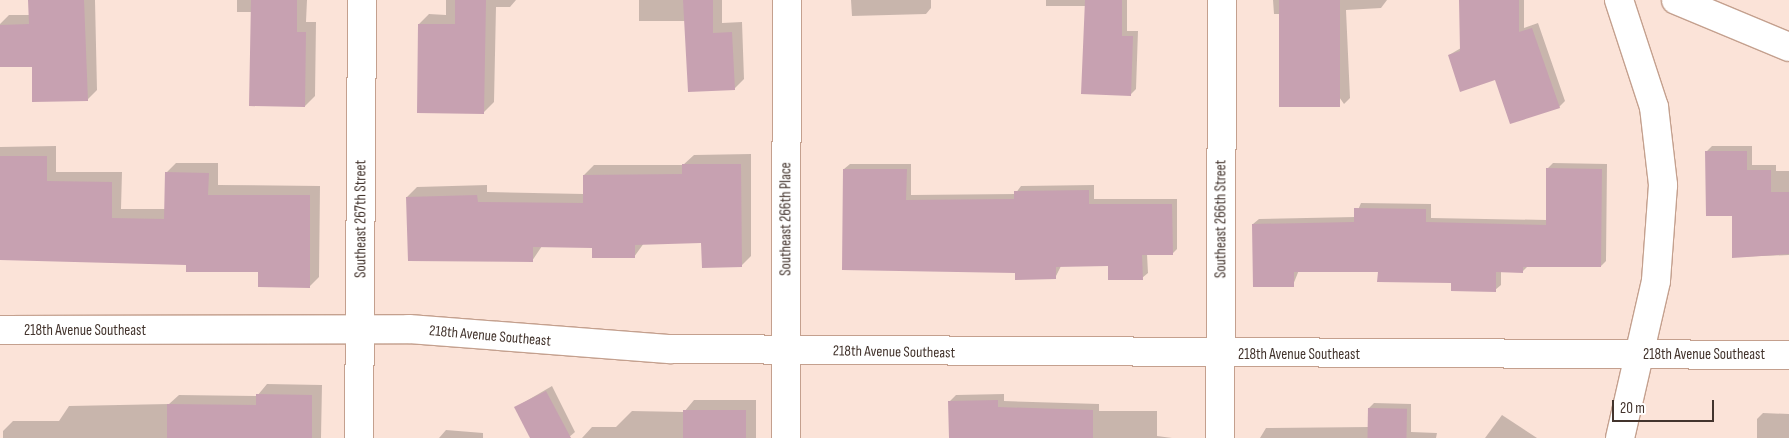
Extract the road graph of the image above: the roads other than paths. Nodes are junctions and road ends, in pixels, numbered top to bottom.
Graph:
1 (362, 0) edge
2 (786, 0) edge
3 (1222, 0) edge
4 (1619, 0) edge
5 (1676, 0) edge
6 (1789, 47) edge
7 (0, 330) edge
8 (361, 331) junction
9 (786, 350) junction
10 (1220, 356) junction
11 (1641, 356) junction
12 (1789, 356) edge
13 (359, 438) edge
14 (786, 438) edge
15 (1220, 438) edge
16 (1620, 438) edge

1 - 8 street, Southeast 267th Street
2 - 9 street, Southeast 266th Place
3 - 10 street, Southeast 266th Street
4 - 11 street
5 - 6 street
7 - 8 street, 218th Avenue Southeast
8 - 9 street, 218th Avenue Southeast
8 - 13 street, Southeast 267th Street
9 - 10 street, 218th Avenue Southeast
9 - 14 street, Southeast 266th Place
10 - 11 street, 218th Avenue Southeast
10 - 15 street, Southeast 266th Street
11 - 12 street, 218th Avenue Southeast
11 - 16 street

